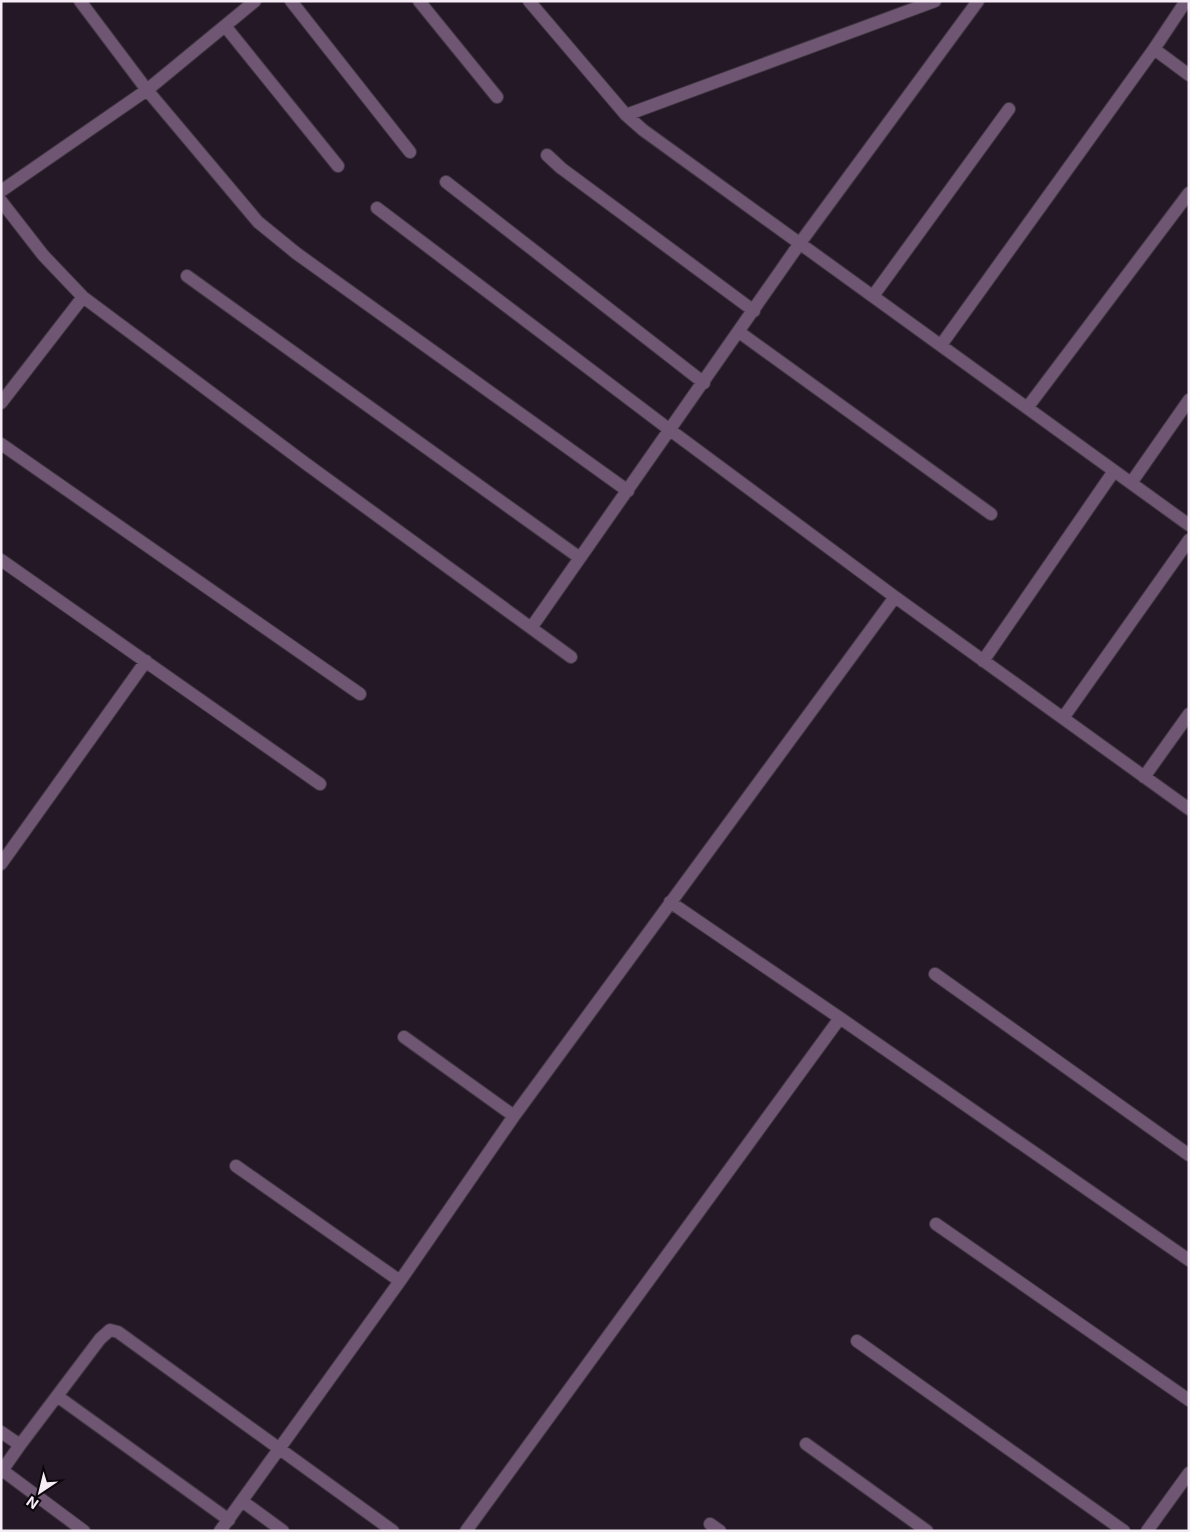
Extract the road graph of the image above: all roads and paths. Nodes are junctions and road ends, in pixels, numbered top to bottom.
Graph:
1 (80, 1) edge
2 (256, 1) edge
3 (292, 1) edge
4 (419, 1) edge
5 (529, 1) edge
6 (935, 1) edge
7 (978, 1) edge
8 (1186, 1) edge
9 (225, 26) junction
10 (1154, 49) junction
11 (1189, 75) edge
12 (146, 90) junction
13 (497, 97) dead end
14 (1009, 109) dead end
15 (626, 115) junction
16 (410, 152) dead end
17 (547, 155) dead end
18 (338, 166) dead end
19 (446, 182) dead end
20 (1, 191) edge
21 (1189, 193) edge
22 (1, 202) edge
23 (377, 208) dead end
24 (800, 243) junction
25 (187, 276) dead end
26 (82, 296) junction
27 (873, 296) junction
28 (754, 311) junction
29 (739, 332) junction
30 (941, 345) junction
31 (704, 383) junction
32 (1189, 400) edge
33 (1, 403) edge
34 (1028, 408) junction
35 (670, 430) junction
36 (1, 444) edge
37 (1114, 471) junction
38 (1131, 483) junction
39 (628, 491) junction
40 (991, 514) dead end
41 (1189, 525) edge
42 (1189, 540) edge
43 (580, 558) junction
44 (1, 560) edge
45 (895, 597) junction
46 (531, 628) junction
47 (571, 658) dead end
48 (983, 660) junction
49 (146, 661) junction
50 (360, 694) dead end
51 (1189, 714) edge
52 (1063, 718) junction
53 (1144, 777) junction
54 (320, 784) dead end
55 (1189, 809) edge
56 (1, 864) edge
57 (670, 902) junction
58 (935, 974) dead end
59 (840, 1018) junction
60 (404, 1038) dead end
61 (514, 1116) junction
62 (1189, 1155) edge
63 (236, 1166) dead end
64 (936, 1224) dead end
65 (1189, 1259) edge
66 (400, 1281) junction
67 (857, 1341) dead end
68 (57, 1396) junction
69 (1189, 1400) edge
70 (1, 1432) edge
71 (806, 1444) dead end
72 (20, 1445) junction
73 (279, 1449) junction
74 (2, 1471) edge
75 (1189, 1473) edge
76 (242, 1501) junction
77 (229, 1520) junction
78 (84, 1531) edge
79 (220, 1531) edge
80 (283, 1531) edge
81 (393, 1531) edge
82 (466, 1531) edge
83 (926, 1531) edge
84 (1124, 1531) edge
85 (1147, 1531) edge

1 - 12 street
2 - 9 street
3 - 16 street
4 - 13 street
5 - 15 street
6 - 15 street
7 - 24 street
8 - 10 street
9 - 12 street
9 - 18 street
10 - 11 street
10 - 30 street
12 - 20 street
12 - 39 street
14 - 27 street
15 - 24 street
17 - 28 street
19 - 31 street
21 - 34 street
22 - 26 street
23 - 35 street
24 - 27 street
24 - 28 street
25 - 43 street
26 - 33 street
26 - 46 street
27 - 30 street
28 - 29 street
29 - 31 street
29 - 40 street
30 - 34 street
31 - 35 street
32 - 38 street
34 - 37 street
35 - 39 street
35 - 45 street
36 - 50 street
37 - 38 street
37 - 48 street
38 - 41 street
39 - 43 street
42 - 52 street
43 - 46 street
44 - 49 street
45 - 48 street
45 - 57 street
46 - 47 street
48 - 52 street
49 - 54 street
49 - 56 street
51 - 53 street
52 - 53 street
53 - 55 street
57 - 59 street
57 - 61 street
58 - 62 street
59 - 65 street
59 - 82 street
60 - 61 street
61 - 66 street
63 - 66 street
64 - 69 street
66 - 73 street
67 - 84 street
68 - 72 street
68 - 73 street
68 - 77 street
70 - 72 street
71 - 83 street
72 - 74 street
73 - 76 street
73 - 81 street
74 - 78 street
75 - 85 street
76 - 77 street
76 - 80 street
77 - 79 street

